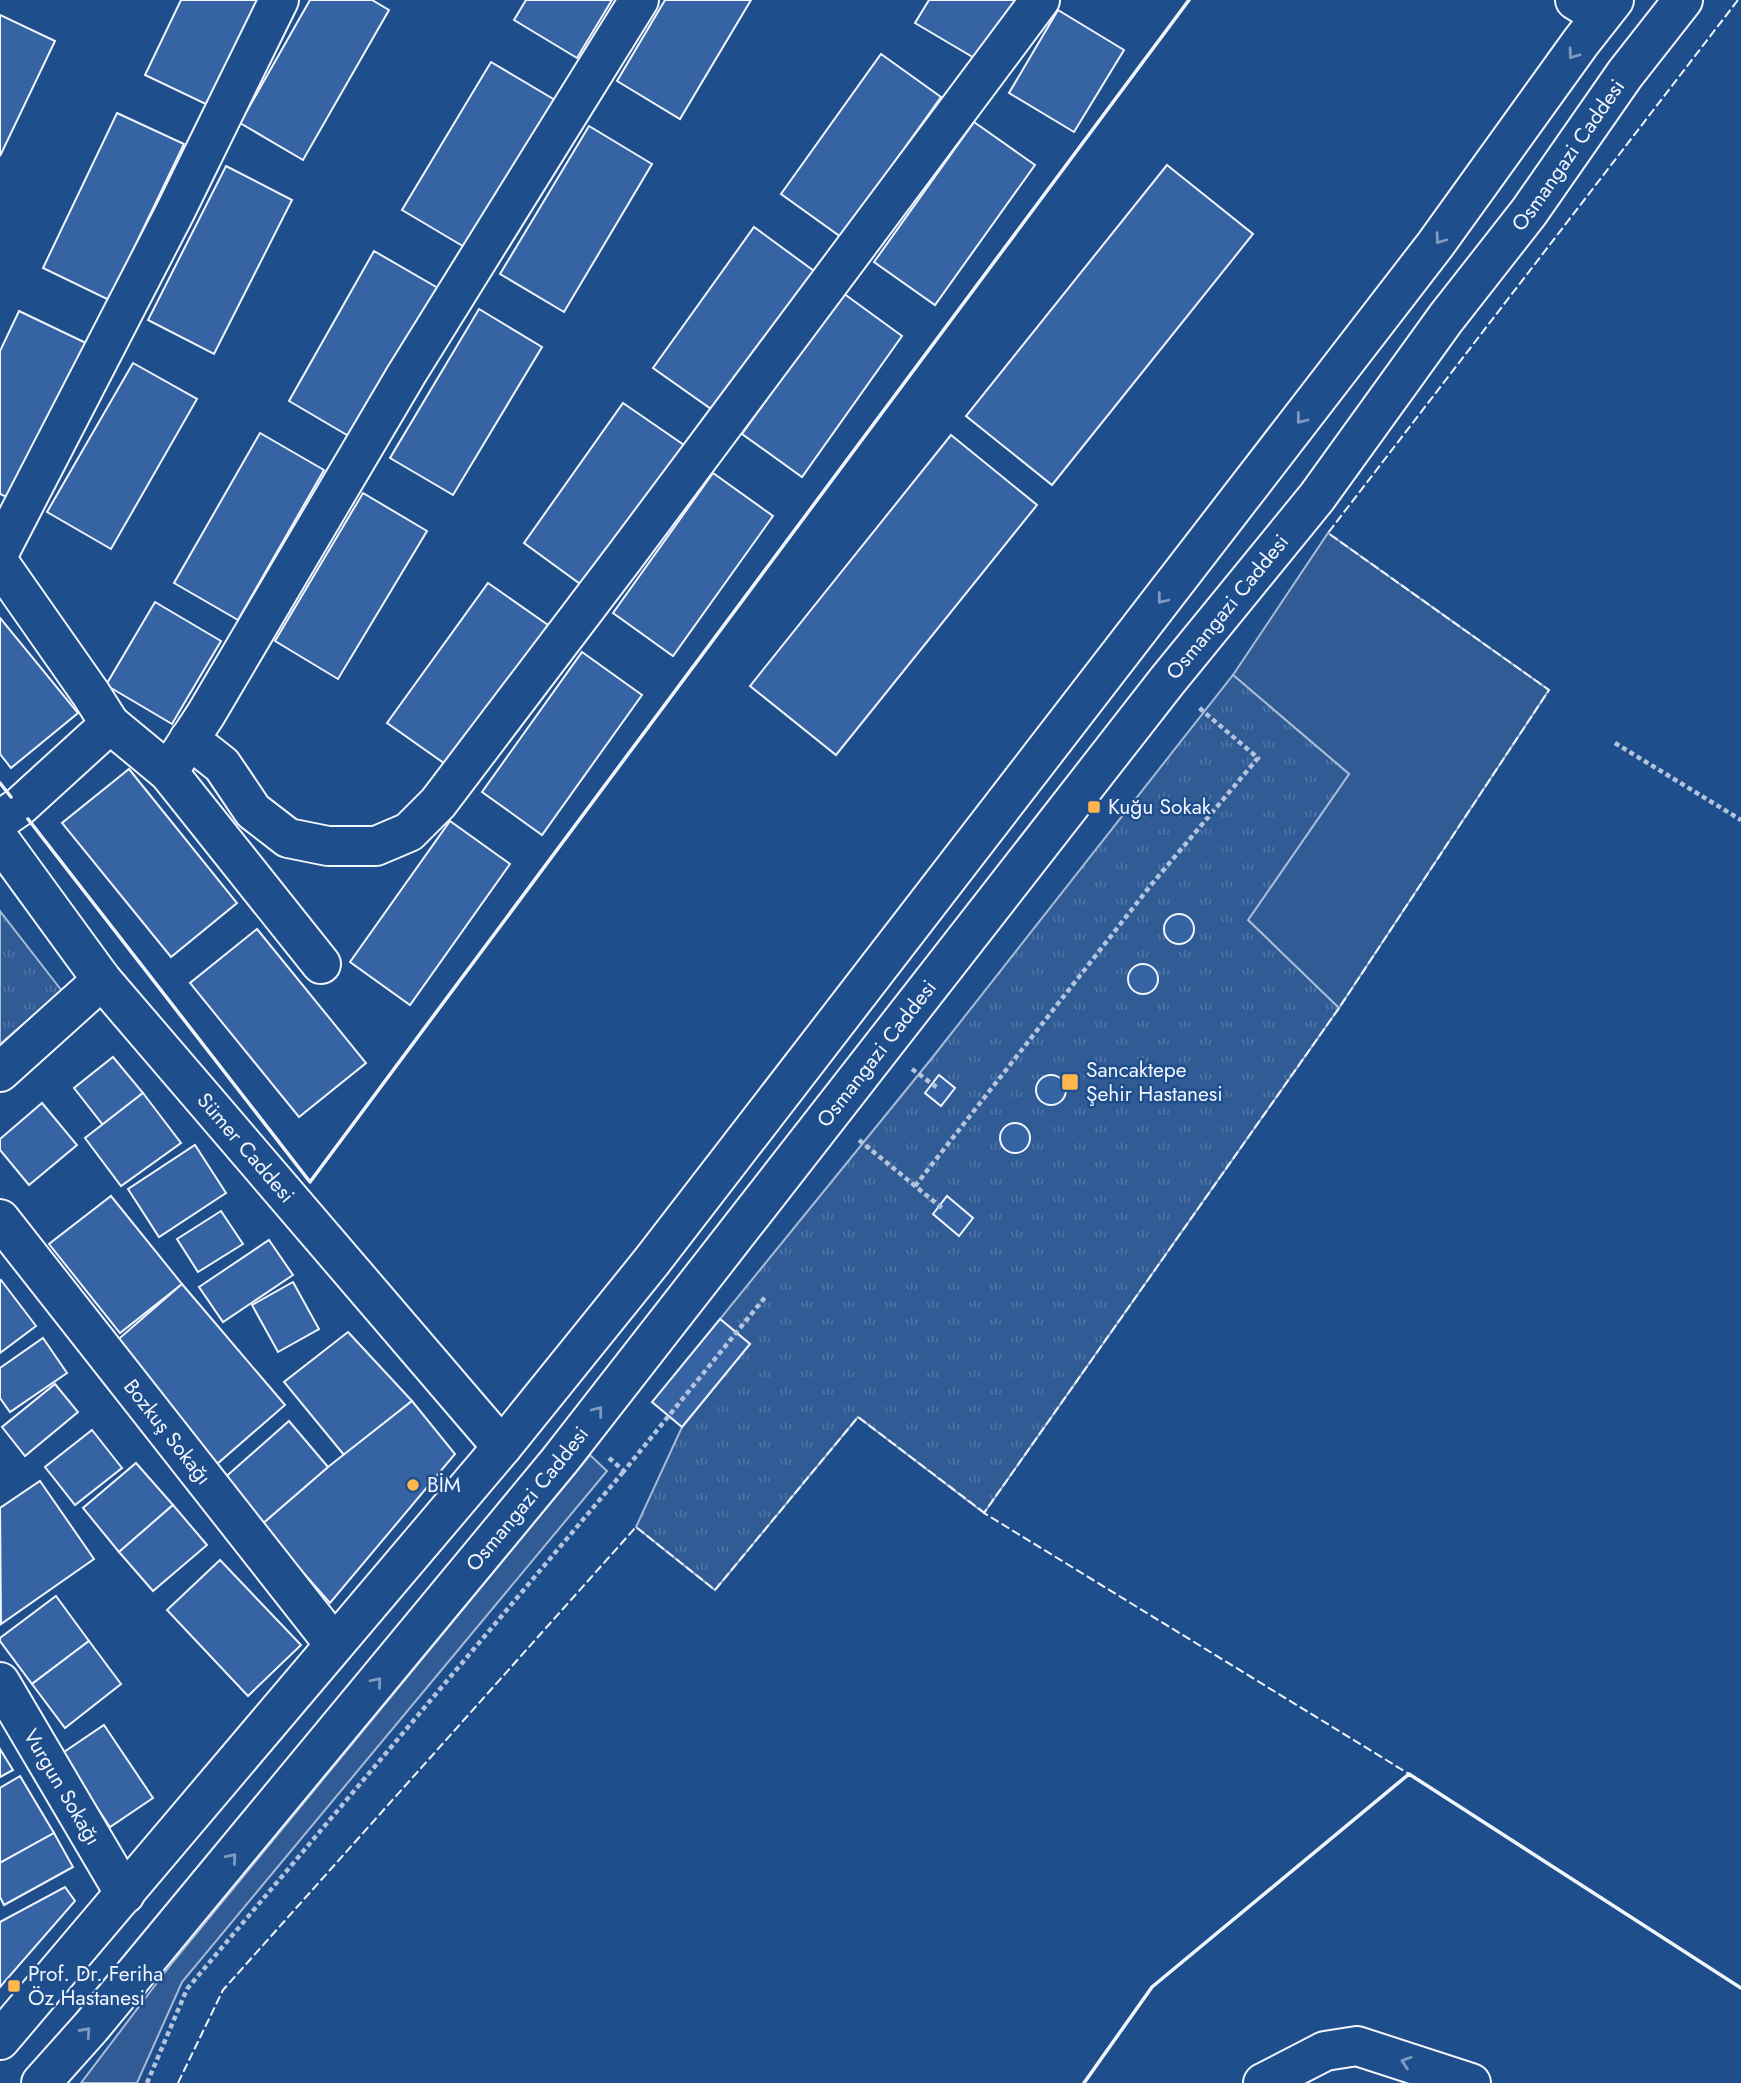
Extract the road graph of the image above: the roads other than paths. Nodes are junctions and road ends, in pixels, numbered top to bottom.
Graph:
1 (279, 0) edge
2 (639, 0) edge
3 (1040, 0) edge
4 (1683, 0) edge
5 (1597, 5) edge
6 (1645, 48) junction
7 (0, 551) edge
8 (0, 564) edge
9 (110, 724) junction
10 (189, 740) junction
11 (168, 772) junction
12 (0, 820) edge
13 (0, 840) edge
14 (321, 964) dead end
15 (102, 980) junction
16 (0, 1072) edge
17 (0, 1219) edge
18 (502, 1447) junction
19 (334, 1644) junction
20 (0, 1682) edge
21 (125, 1894) junction
22 (0, 2040) edge
23 (41, 2083) edge
24 (1263, 2083) edge
25 (1471, 2083) edge

1 - 7 main road
2 - 10 main road
3 - 10 main road
4 - 6 main road, Osmangazi Caddesi
5 - 6 main road
5 -> 18 main road
23 -> 6 main road, Osmangazi Caddesi
8 - 9 main road
9 - 11 main road
9 - 12 main road
10 - 11 main road
11 - 14 main road
13 - 15 main road, Sümer Caddesi
15 - 16 main road
15 - 18 main road, Sümer Caddesi
17 - 19 main road, Bozkuş Sokağı
18 - 19 main road
19 - 21 main road
20 - 21 main road, Vurgun Sokağı
21 - 22 main road
25 -> 24 main road

